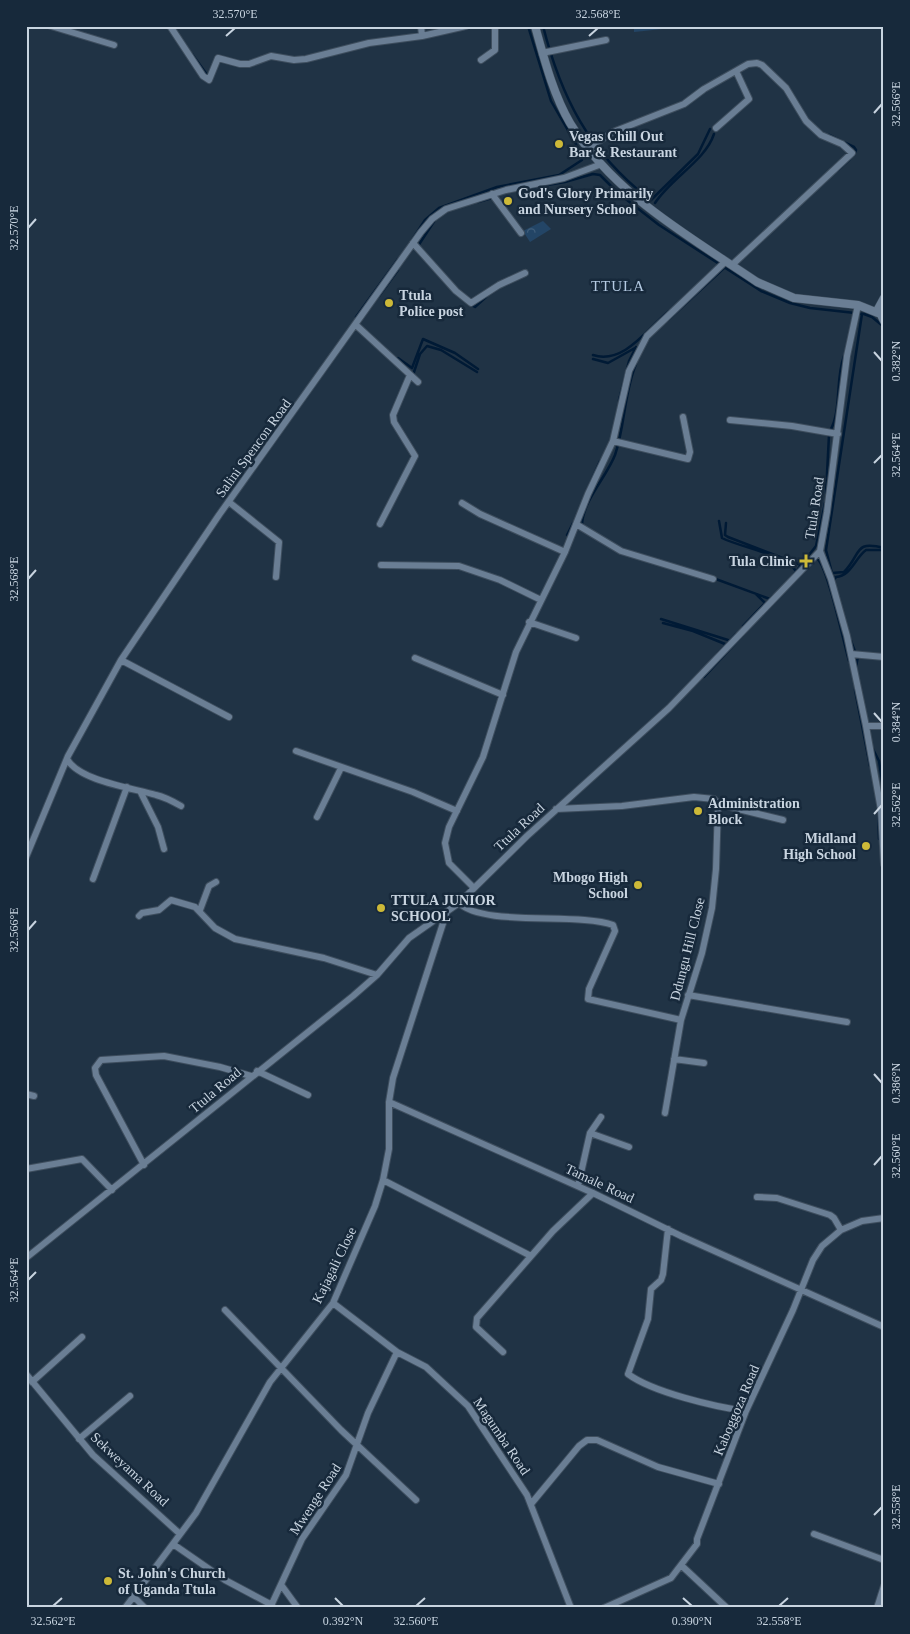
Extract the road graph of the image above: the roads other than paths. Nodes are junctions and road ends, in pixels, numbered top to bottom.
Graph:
1 (51, 26) edge
2 (170, 26) edge
3 (421, 26) edge
4 (466, 26) edge
5 (495, 26) edge
6 (535, 26) edge
7 (422, 36) junction
8 (606, 40) dead end
9 (114, 45) dead end
10 (542, 53) junction
11 (481, 60) dead end
12 (736, 70) junction
13 (716, 128) dead end
14 (587, 149) junction
15 (599, 165) junction
16 (492, 194) junction
17 (521, 233) dead end
18 (412, 244) junction
19 (729, 263) junction
20 (524, 273) dead end
21 (882, 300) edge
22 (859, 305) junction
23 (878, 313) junction
24 (884, 321) edge
25 (356, 325) junction
26 (410, 375) junction
27 (418, 382) dead end
28 (683, 417) dead end
29 (730, 420) dead end
30 (838, 434) junction
31 (613, 441) junction
32 (229, 502) junction
33 (462, 503) dead end
34 (380, 524) dead end
35 (576, 524) junction
36 (820, 551) junction
37 (565, 552) junction
38 (381, 565) dead end
39 (276, 577) dead end
40 (713, 579) dead end
41 (541, 600) junction
42 (529, 622) junction
43 (576, 638) dead end
44 (851, 654) junction
45 (884, 657) edge
46 (415, 658) dead end
47 (121, 660) junction
48 (504, 695) junction
49 (229, 717) dead end
50 (866, 726) junction
51 (884, 726) edge
52 (296, 751) dead end
53 (66, 759) junction
54 (342, 768) junction
55 (128, 787) junction
56 (141, 793) junction
57 (718, 804) junction
58 (181, 806) dead end
59 (556, 810) junction
60 (457, 811) junction
61 (317, 816) dead end
62 (783, 820) dead end
63 (164, 849) dead end
64 (26, 856) edge
65 (884, 864) edge
66 (93, 879) dead end
67 (216, 882) dead end
68 (474, 888) junction
69 (460, 903) junction
70 (200, 910) junction
71 (446, 914) junction
72 (139, 916) dead end
73 (377, 975) junction
74 (688, 995) junction
75 (681, 1020) junction
76 (847, 1022) dead end
77 (674, 1059) junction
78 (704, 1063) dead end
79 (257, 1071) junction
80 (251, 1076) junction
81 (26, 1094) edge
82 (308, 1095) dead end
83 (34, 1096) dead end
84 (389, 1102) junction
85 (664, 1114) dead end
86 (601, 1117) dead end
87 (590, 1133) junction
88 (629, 1147) dead end
89 (144, 1166) junction
90 (26, 1169) edge
91 (383, 1180) junction
92 (578, 1186) junction
93 (112, 1190) junction
94 (593, 1192) junction
95 (757, 1197) dead end
96 (884, 1218) edge
97 (668, 1229) junction
98 (841, 1230) junction
99 (531, 1256) junction
100 (26, 1258) edge
101 (800, 1289) junction
102 (333, 1303) junction
103 (225, 1310) dead end
104 (884, 1327) edge
105 (82, 1337) dead end
106 (397, 1352) junction
107 (503, 1352) dead end
108 (280, 1368) junction
109 (26, 1374) edge
110 (32, 1382) junction
111 (130, 1396) dead end
112 (746, 1411) junction
113 (79, 1439) junction
114 (358, 1445) junction
115 (719, 1484) junction
116 (416, 1500) dead end
117 (531, 1504) junction
118 (180, 1534) junction
119 (814, 1534) dead end
120 (173, 1544) junction
121 (884, 1560) edge
122 (682, 1566) junction
123 (282, 1586) junction
124 (884, 1586) edge
125 (133, 1596) junction
126 (271, 1606) edge
127 (126, 1608) edge
128 (145, 1608) edge
129 (298, 1608) edge
130 (571, 1608) edge
131 (604, 1608) edge
132 (727, 1608) edge
133 (877, 1608) edge

1 - 9 street
2 - 7 street
3 - 7 street
4 - 7 street
5 - 11 street
6 - 10 street
8 - 10 street
10 - 14 street
12 - 13 street
12 - 14 street
12 - 19 street
14 - 15 street
15 - 16 street, Salini Spencon Road
15 - 19 street
16 - 17 street
16 - 18 street, Salini Spencon Road
18 - 20 street
18 - 25 street, Salini Spencon Road
19 - 22 street
19 - 31 street
21 - 22 street
21 - 23 street
22 - 23 street
22 - 30 street, Ttula Road
23 - 24 street
25 - 26 street
25 - 32 street, Salini Spencon Road
26 - 27 street
26 - 34 street
28 - 31 street
29 - 30 street
30 - 36 street, Ttula Road
31 - 35 street
32 - 39 street
32 - 47 street, Salini Spencon Road
33 - 37 street
35 - 37 street
35 - 40 street
36 - 44 street
36 - 59 street, Ttula Road
37 - 41 street
38 - 41 street
41 - 42 street
42 - 43 street
42 - 48 street
44 - 45 street
44 - 50 street
46 - 48 street
47 - 49 street
47 - 53 street, Salini Spencon Road
48 - 60 street
50 - 51 street
50 - 65 street
52 - 54 street
53 - 55 street
53 - 64 street, Salini Spencon Road
54 - 60 street
54 - 61 street
55 - 56 street
55 - 66 street
56 - 58 street
56 - 63 street
57 - 59 street
57 - 62 street
57 - 74 street, Ddungu Hill Close
59 - 68 street, Ttula Road
60 - 68 street
67 - 70 street
68 - 69 street, Ttula Road
69 - 71 street, Ttula Road
69 - 75 street
70 - 72 street
70 - 73 street
71 - 73 street, Ttula Road
71 - 84 street, Kajagali Close
73 - 79 street, Ttula Road
74 - 75 street, Ddungu Hill Close
74 - 76 street
75 - 77 street, Ddungu Hill Close
77 - 78 street
77 - 85 street, Ddungu Hill Close
79 - 80 street, Ttula Road
79 - 82 street
80 - 89 street, Ttula Road
80 - 89 street
81 - 83 street
84 - 91 street, Kajagali Close
84 - 92 street, Tamale Road
86 - 87 street
87 - 88 street
87 - 92 street
89 - 93 street, Ttula Road
90 - 93 street
91 - 99 street
91 - 102 street, Kajagali Close
92 - 94 street, Tamale Road
93 - 100 street, Ttula Road
94 - 97 street, Tamale Road
94 - 99 street
95 - 98 street
96 - 98 street, Kaboggoza Road
97 - 101 street, Tamale Road
97 - 112 street
98 - 101 street, Kaboggoza Road
99 - 107 street
101 - 104 street, Tamale Road
101 - 112 street, Kaboggoza Road
102 - 106 street, Magumba Road
102 - 108 street, Kajagali Close
103 - 108 street
105 - 110 street
106 - 114 street, Mwenge Road
106 - 117 street, Magumba Road
108 - 114 street
108 - 118 street, Kajagali Close
109 - 110 street, Sekweyama Road
110 - 113 street, Sekweyama Road
111 - 113 street
112 - 115 street, Kaboggoza Road
113 - 118 street, Sekweyama Road
114 - 116 street
114 - 123 street, Mwenge Road
115 - 117 street
115 - 122 street, Kaboggoza Road
117 - 130 street, Magumba Road
118 - 120 street, Kajagali Close
119 - 121 street
120 - 125 street, Kajagali Close
120 - 126 street, Mwenge Road
122 - 131 street, Kaboggoza Road
122 - 132 street
123 - 126 street, Mwenge Road
123 - 129 street
124 - 133 street
125 - 127 street, Kajagali Close
125 - 128 street

